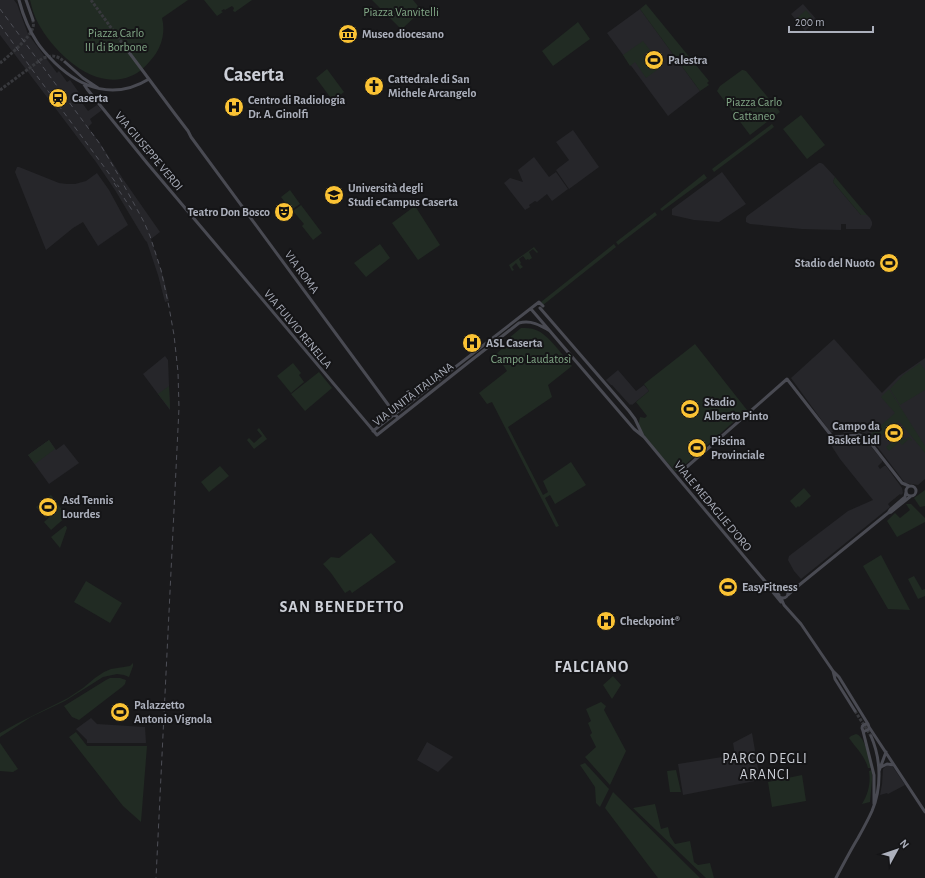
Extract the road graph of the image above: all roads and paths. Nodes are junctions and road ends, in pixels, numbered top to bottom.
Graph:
1 (20, 0) edge
2 (26, 0) edge
3 (33, 20) tunnel mouth
4 (125, 47) tunnel mouth
5 (65, 62) tunnel mouth
6 (149, 79) junction
7 (83, 83) junction
8 (102, 90) junction
9 (210, 238) joint
10 (539, 302) joint
11 (541, 307) junction
12 (531, 309) junction
13 (535, 314) junction
14 (550, 331) junction
15 (582, 358) junction
16 (576, 363) junction
17 (615, 395) junction
18 (608, 399) junction
19 (621, 401) junction
20 (614, 406) junction
21 (395, 414) junction
22 (398, 418) junction
23 (636, 419) junction
24 (629, 423) junction
25 (373, 431) junction
26 (644, 437) junction
27 (674, 472) junction
28 (681, 472) junction
29 (680, 480) junction
30 (908, 486) junction
31 (906, 492) junction
32 (911, 496) junction
33 (888, 513) junction
34 (769, 586) junction
35 (798, 586) junction
36 (787, 590) junction
37 (788, 595) junction
38 (782, 597) junction
39 (784, 604) junction
40 (833, 671) junction
41 (855, 711) tunnel mouth
42 (861, 713) junction
43 (862, 725) junction
44 (868, 726) junction
45 (864, 731) junction
46 (871, 736) tunnel mouth
47 (886, 752) junction
48 (894, 765) junction
49 (880, 769) junction
50 (874, 806) junction
51 (925, 812) edge
52 (836, 878) edge

1 - 7 main road
2 - 3 main road
4 - 6 main road, VIA ROMA
5 - 8 main road
6 - 8 main road
6 - 21 main road, VIA ROMA
7 - 8 main road
7 - 9 main road, VIA GIUSEPPE VERDI
9 - 25 main road, VIA FULVIO RENELLA
10 - 11 main road, VIALE MEDAGLIE D'ORO
10 - 12 main road, VIA UNITÀ ITALIANA
11 - 12 main road
11 - 13 main road
11 - 15 main road, VIALE MEDAGLIE D'ORO
12 - 13 main road, VIALE MEDAGLIE D'ORO
12 - 21 main road, VIA UNITÀ ITALIANA
13 - 14 main road, VIALE MEDAGLIE D'ORO
14 - 16 main road, VIALE MEDAGLIE D'ORO
14 - 22 main road, VIA UNITÀ ITALIANA
15 - 16 main road
15 - 17 main road, VIALE MEDAGLIE D'ORO
16 - 18 main road, VIALE MEDAGLIE D'ORO
17 - 18 main road
17 - 19 main road, VIALE MEDAGLIE D'ORO
18 - 20 main road, VIALE MEDAGLIE D'ORO
19 - 20 main road
19 - 23 main road, VIALE MEDAGLIE D'ORO
20 - 24 main road, VIALE MEDAGLIE D'ORO
21 - 22 main road, VIA ROMA
21 - 25 main road, VIA UNITÀ ITALIANA
22 - 25 main road, VIA UNITÀ ITALIANA
23 - 24 main road
23 - 26 main road, VIALE MEDAGLIE D'ORO
24 - 26 main road, VIALE MEDAGLIE D'ORO
26 - 27 main road, VIALE MEDAGLIE D'ORO
27 - 28 main road
27 - 29 main road, VIALE MEDAGLIE D'ORO
28 - 29 main road
28 - 30 main road
29 - 34 main road, VIALE MEDAGLIE D'ORO
30 - 31 main road
30 - 32 main road
31 - 32 main road
31 - 33 main road
32 - 33 main road
33 - 35 main road
34 - 38 main road, VIALE MEDAGLIE D'ORO
34 - 39 main road, VIALE MEDAGLIE D'ORO
35 - 36 main road
35 - 37 main road
36 - 37 main road
36 - 38 main road
37 - 38 main road
38 - 39 main road
39 - 40 main road, VIALE MEDAGLIE D'ORO
40 - 41 main road
40 - 42 main road
42 - 43 main road
42 - 44 main road
43 - 44 main road
43 - 45 main road
44 - 45 main road
44 - 47 main road
45 - 50 main road
46 - 49 main road
47 - 48 main road
47 - 49 main road
48 - 49 main road
48 - 51 main road
49 - 50 main road
50 - 52 main road

